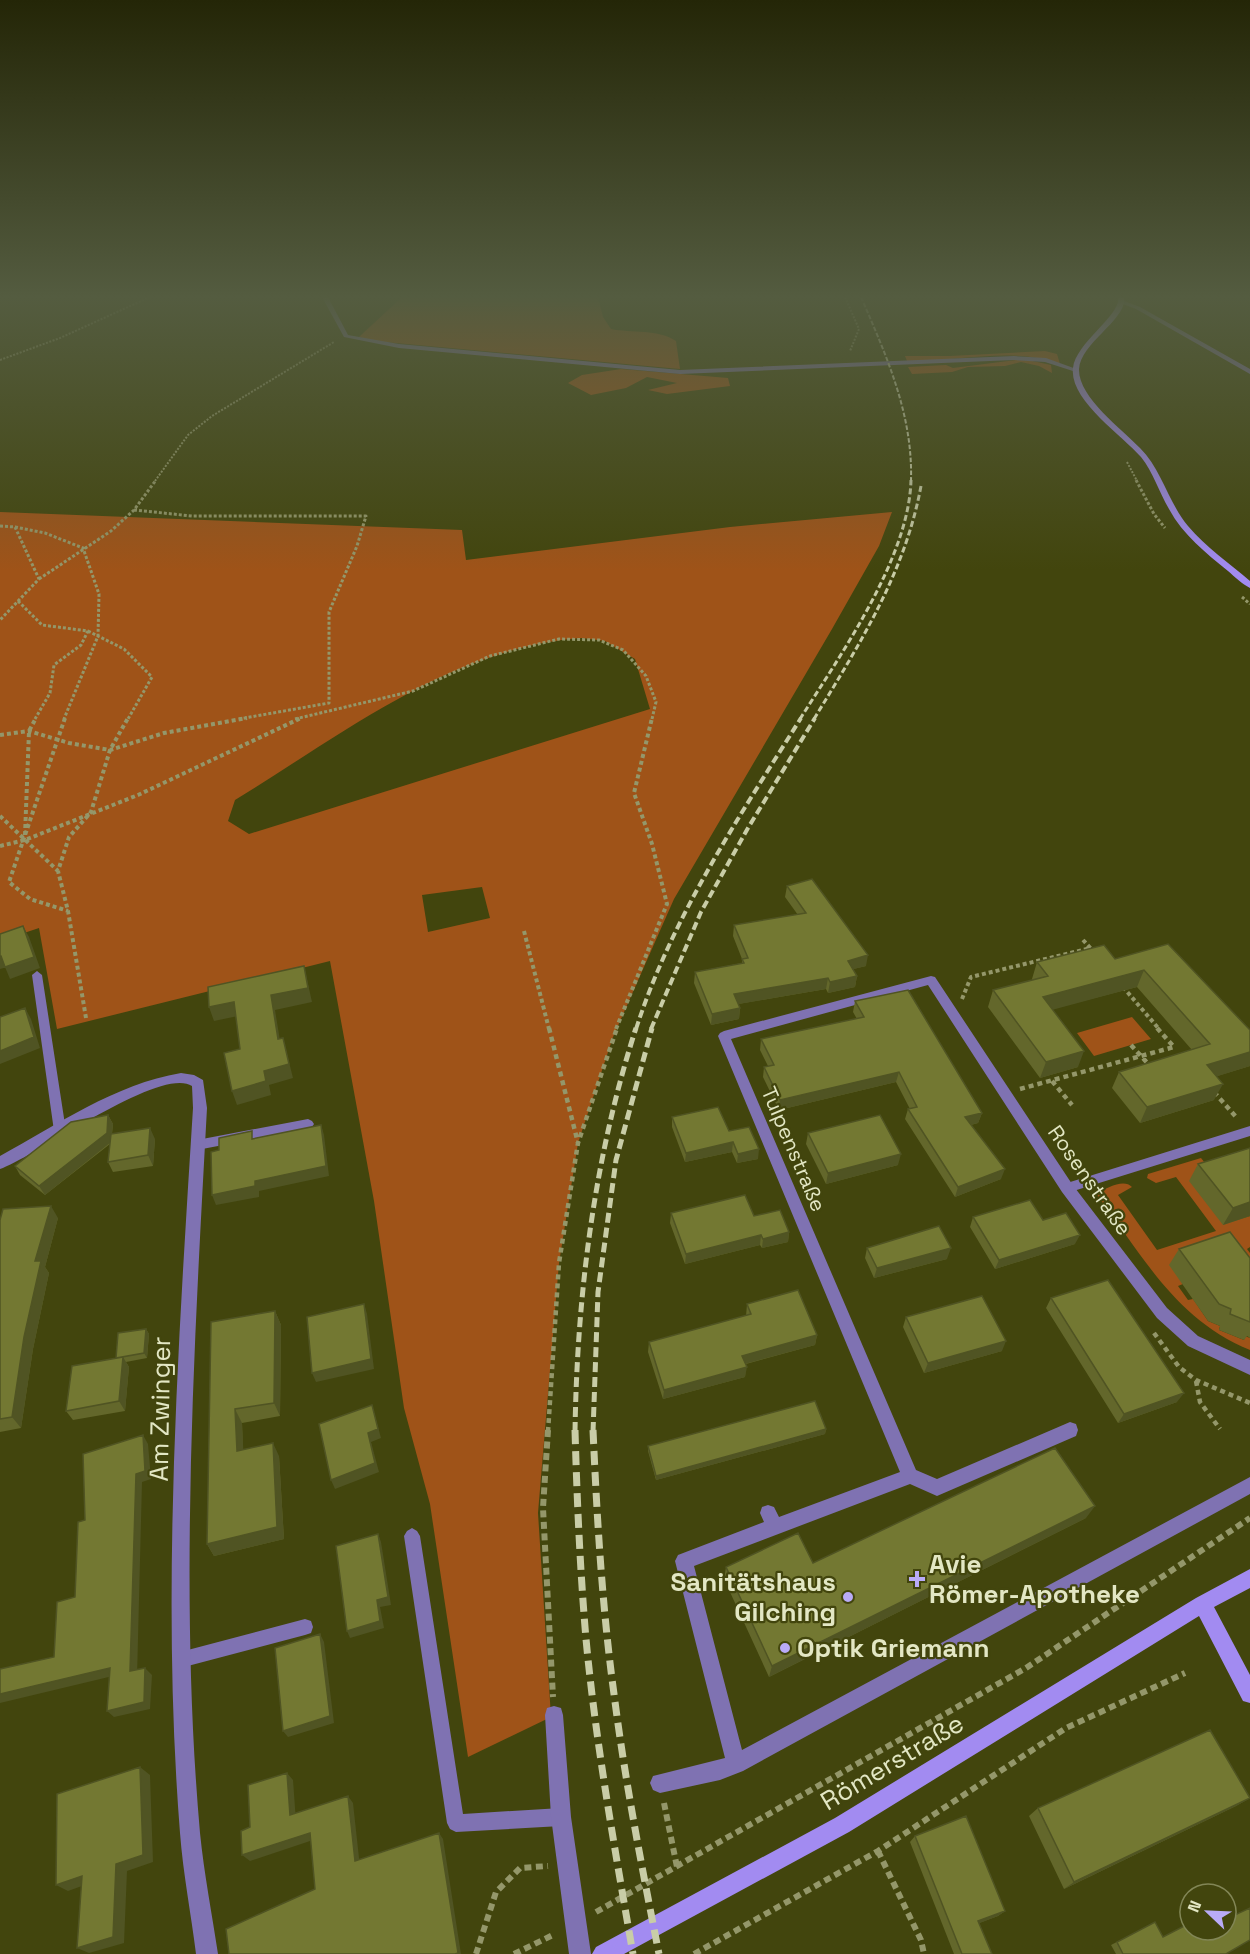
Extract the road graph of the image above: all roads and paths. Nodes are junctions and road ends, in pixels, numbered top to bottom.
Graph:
1 (256, 388) edge
2 (1082, 388) edge
3 (134, 510) junction
4 (0, 526) edge
5 (15, 527) junction
6 (83, 548) junction
7 (39, 579) junction
8 (1250, 585) edge
9 (18, 601) junction
10 (0, 620) edge
11 (88, 631) junction
12 (98, 636) junction
13 (29, 731) junction
14 (0, 735) edge
15 (57, 740) junction
16 (110, 750) junction
17 (91, 812) junction
18 (0, 816) edge
19 (25, 840) junction
20 (0, 846) edge
21 (58, 871) junction
22 (68, 911) junction
23 (524, 931) dead end
24 (1083, 940) dead end
25 (1091, 948) junction
26 (1098, 957) edge
27 (37, 975) dead end
28 (931, 980) joint
29 (1121, 984) edge
30 (962, 1000) dead end
31 (86, 1018) dead end
32 (1131, 1045) dead end
33 (1174, 1047) junction
34 (1182, 1055) edge
35 (1142, 1056) junction
36 (1154, 1071) edge
37 (1052, 1081) junction
38 (1212, 1089) edge
39 (1005, 1095) junction
40 (1072, 1105) dead end
41 (308, 1124) dead end
42 (60, 1131) junction
43 (1250, 1132) edge
44 (578, 1143) junction
45 (198, 1145) junction
46 (0, 1163) edge
47 (1067, 1188) junction
48 (1250, 1368) edge
49 (1196, 1380) dead end
50 (1220, 1429) dead end
51 (1070, 1430) dead end
52 (910, 1476) junction
53 (1250, 1485) edge
54 (1250, 1518) edge
55 (412, 1536) dead end
56 (1250, 1578) edge
57 (1202, 1604) junction
58 (305, 1627) dead end
59 (184, 1659) junction
60 (1185, 1673) dead end
61 (1250, 1694) edge
62 (554, 1715) joint
63 (735, 1764) junction
64 (660, 1783) joint
65 (561, 1817) junction
66 (878, 1851) junction
67 (567, 1863) junction
68 (677, 1867) junction
69 (584, 1918) dead end
70 (563, 1929) dead end
71 (207, 1954) edge
72 (476, 1954) edge
73 (514, 1954) edge
74 (580, 1954) edge
75 (603, 1954) edge
76 (694, 1954) edge
77 (924, 1954) edge

1 - 3 path
2 - 8 street
3 - 6 path
3 - 16 path
4 - 5 path
5 - 6 path
5 - 7 path
6 - 7 path
6 - 12 path
7 - 9 path
9 - 10 path
9 - 11 path
11 - 12 path
11 - 13 path
12 - 15 path
12 - 16 path
13 - 14 path
13 - 15 path
13 - 19 path
15 - 16 path
15 - 19 path
16 - 17 path
17 - 19 path
17 - 21 path
17 - 44 path
18 - 19 path
19 - 20 path
19 - 21 path
19 - 22 path
21 - 22 path
22 - 31 path
23 - 44 path
24 - 25 path
25 - 26 path
25 - 30 path
27 - 42 lane
28 - 39 street, Rosenstraße
28 - 52 street, Tulpenstraße
29 - 33 path
32 - 35 path
33 - 34 path
33 - 35 path
35 - 36 path
35 - 37 path
37 - 39 path
37 - 40 path
38 - 43 path
39 - 47 street, Rosenstraße
41 - 45 lane
42 - 45 street, Am Zwinger
42 - 46 street, Am Zwinger
43 - 47 lane
44 - 62 path
45 - 59 street, Am Zwinger
47 - 48 street, Rosenstraße
49 - 50 path
51 - 52 street
52 - 63 street
53 - 63 street
54 - 68 path
55 - 65 lane
56 - 57 street, Römerstraße
57 - 61 street
57 - 75 street, Römerstraße
58 - 59 lane
59 - 71 street, Am Zwinger
60 - 66 path
62 - 65 street
63 - 64 street
64 - 68 path
65 - 67 street
66 - 76 path
66 - 77 path
67 - 72 path
67 - 74 street
68 - 69 path
70 - 73 path

